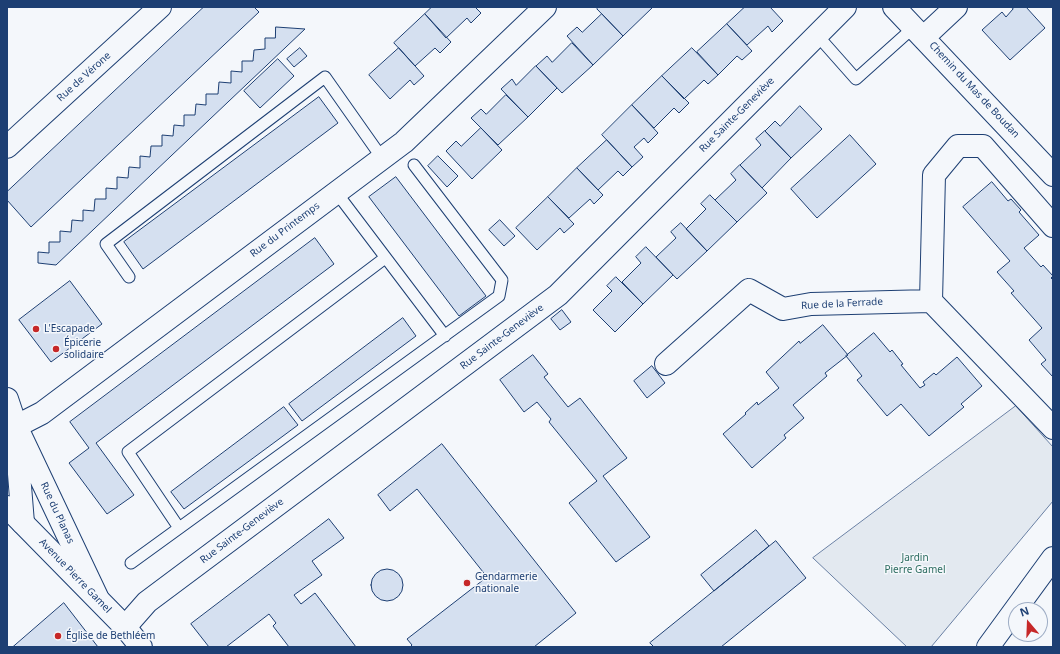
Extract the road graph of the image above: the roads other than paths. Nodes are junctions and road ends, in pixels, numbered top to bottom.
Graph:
1 (160, 7) edge
2 (545, 7) edge
3 (845, 7) edge
4 (894, 7) edge
5 (956, 7) edge
6 (919, 32) junction
7 (817, 35) junction
8 (7, 147) edge
9 (382, 158) junction
10 (414, 165) dead end
11 (1053, 175) edge
12 (336, 192) junction
13 (1053, 226) edge
14 (385, 258) junction
15 (129, 277) dead end
16 (931, 301) junction
17 (445, 336) junction
18 (666, 364) dead end
19 (7, 399) edge
20 (1053, 428) edge
21 (11, 429) edge
22 (7, 507) edge
23 (23, 523) junction
24 (180, 528) junction
25 (1053, 558) edge
26 (131, 563) dead end
27 (99, 600) junction
28 (125, 627) junction
29 (141, 647) edge
30 (988, 647) edge

1 - 8 street, Rue de Vérone
2 - 9 street, Rue du Printemps
3 - 7 street, Rue Sainte-Geneviève
4 - 6 street, Chemin du Mas de Boudan
5 - 6 street
6 - 7 lane
6 - 11 street, Chemin du Mas de Boudan
7 - 28 street, Rue Sainte-Geneviève
9 - 12 street, Rue du Printemps
9 - 15 lane
10 - 17 lane
12 - 14 lane
12 - 21 street, Rue du Printemps
13 - 16 street
14 - 17 lane
14 - 24 lane
16 - 18 street, Rue de la Ferrade
16 - 20 street
17 - 24 lane
19 - 21 street, Rue du Planas
21 - 23 street, Rue du Planas
21 - 27 street, Rue du Planas
22 - 23 street, Avenue Pierre Gamel
23 - 27 street, Avenue Pierre Gamel
24 - 26 lane
25 - 30 street
27 - 28 street, Avenue Pierre Gamel
28 - 29 street, Avenue Pierre Gamel

